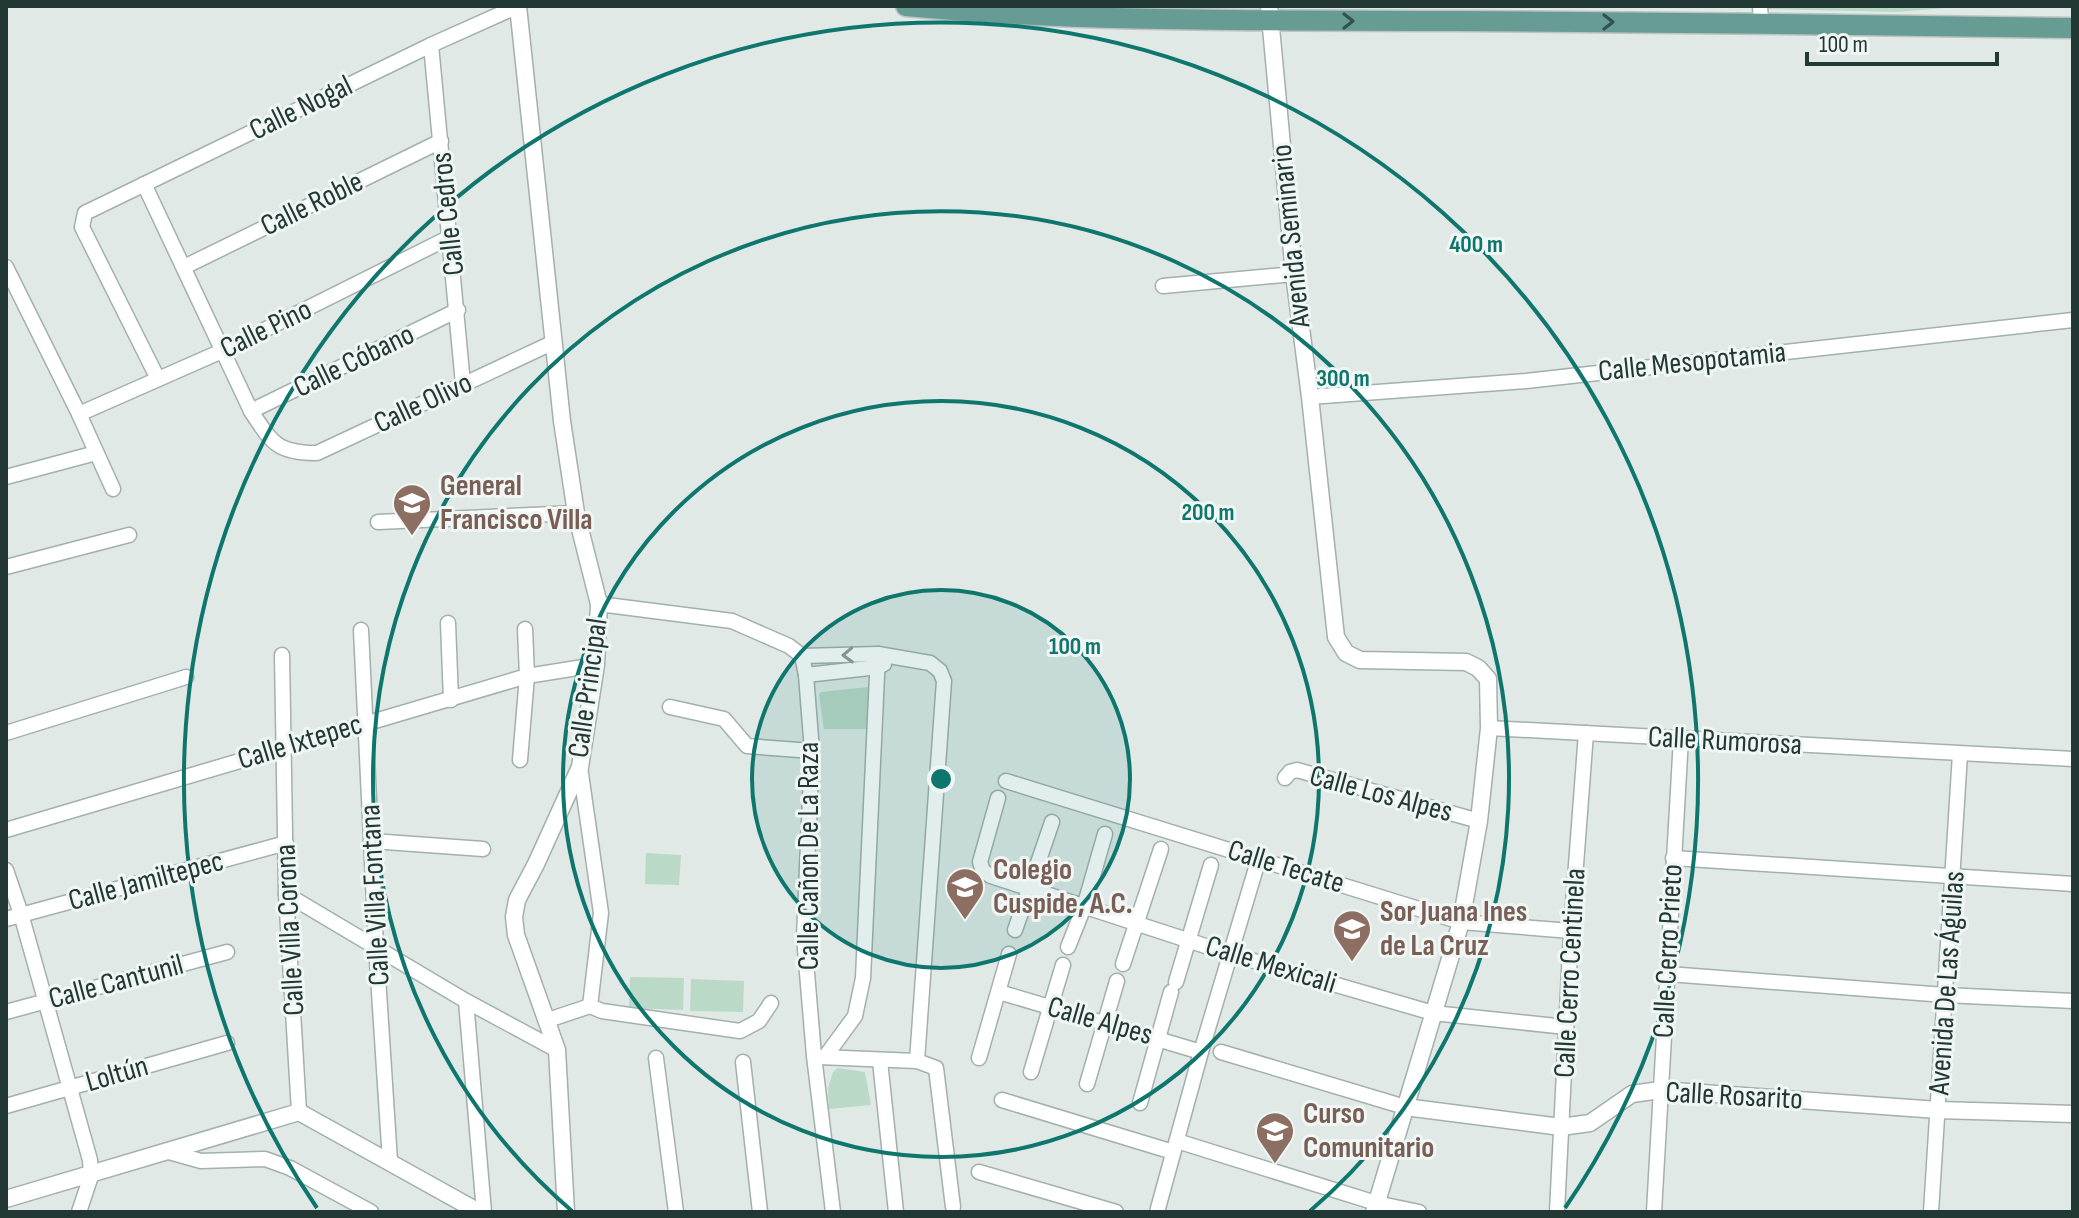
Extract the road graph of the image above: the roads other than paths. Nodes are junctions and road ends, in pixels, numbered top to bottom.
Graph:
1 (518, 6) edge
2 (906, 6) edge
3 (1039, 11) edge
4 (1270, 13) edge
5 (1760, 14) edge
6 (2073, 28) edge
7 (431, 45) junction
8 (441, 141) junction
9 (144, 184) junction
10 (450, 237) junction
11 (6, 267) edge
12 (184, 267) junction
13 (1294, 274) junction
14 (1163, 286) dead end
15 (458, 310) junction
16 (2073, 320) edge
17 (552, 343) junction
18 (222, 351) junction
19 (158, 379) junction
20 (463, 384) junction
21 (1310, 397) junction
22 (251, 411) junction
23 (79, 414) junction
24 (96, 453) junction
25 (6, 477) edge
26 (113, 489) dead end
27 (576, 513) junction
28 (378, 522) dead end
29 (129, 535) dead end
30 (6, 567) edge
31 (599, 604) junction
32 (448, 623) dead end
33 (525, 629) dead end
34 (361, 630) dead end
35 (282, 655) dead end
36 (802, 656) junction
37 (878, 660) junction
38 (596, 665) junction
39 (806, 675) junction
40 (527, 676) junction
41 (186, 677) dead end
42 (451, 700) junction
43 (670, 707) dead end
44 (367, 722) junction
45 (1489, 728) junction
46 (6, 733) edge
47 (1586, 733) junction
48 (1681, 738) junction
49 (284, 747) junction
50 (812, 751) junction
51 (1960, 754) junction
52 (2073, 759) edge
53 (520, 760) dead end
54 (580, 767) junction
55 (1285, 778) dead end
56 (1006, 781) dead end
57 (998, 798) dead end
58 (1479, 821) junction
59 (1052, 822) dead end
60 (6, 830) edge
61 (1105, 834) dead end
62 (372, 841) junction
63 (286, 843) junction
64 (483, 849) dead end
65 (1161, 849) dead end
66 (1259, 858) junction
67 (1673, 858) junction
68 (1211, 865) dead end
69 (6, 870) edge
70 (1954, 878) junction
71 (2073, 884) edge
72 (1030, 890) junction
73 (286, 894) junction
74 (1084, 907) junction
75 (21, 914) junction
76 (6, 919) edge
77 (1461, 922) junction
78 (1138, 924) junction
79 (1015, 930) dead end
80 (1571, 931) junction
81 (1190, 941) junction
82 (376, 946) junction
83 (1068, 947) dead end
84 (227, 952) dead end
85 (1009, 954) dead end
86 (1230, 954) junction
87 (1123, 964) dead end
88 (1063, 965) dead end
89 (1668, 974) junction
90 (1117, 981) dead end
91 (999, 992) junction
92 (1945, 995) junction
93 (44, 1001) junction
94 (466, 1001) junction
95 (2073, 1001) edge
96 (771, 1003) dead end
97 (590, 1006) junction
98 (1053, 1008) junction
99 (6, 1012) edge
100 (1433, 1013) junction
101 (548, 1020) junction
102 (1106, 1024) junction
103 (1566, 1027) junction
104 (1160, 1037) junction
105 (227, 1043) dead end
106 (557, 1050) junction
107 (1201, 1052) junction
108 (1221, 1052) dead end
109 (820, 1057) junction
110 (656, 1058) dead end
111 (979, 1058) dead end
112 (880, 1061) junction
113 (917, 1061) junction
114 (743, 1062) dead end
115 (1031, 1072) dead end
116 (1087, 1084) dead end
117 (70, 1087) junction
118 (1660, 1090) junction
119 (1002, 1100) dead end
120 (1140, 1103) dead end
121 (6, 1106) edge
122 (1405, 1107) junction
123 (1938, 1110) junction
124 (299, 1112) junction
125 (2073, 1114) edge
126 (1561, 1127) junction
127 (1175, 1146) junction
128 (169, 1152) junction
129 (390, 1161) junction
130 (979, 1172) dead end
131 (91, 1176) junction
132 (6, 1199) edge
133 (953, 1207) dead end
134 (1375, 1207) edge
135 (79, 1212) edge
136 (371, 1212) edge
137 (481, 1212) edge
138 (566, 1212) edge
139 (676, 1212) edge
140 (760, 1212) edge
141 (833, 1212) edge
142 (896, 1212) edge
143 (1116, 1212) edge
144 (1157, 1212) edge
145 (1419, 1212) edge
146 (1557, 1212) edge
147 (1654, 1212) edge
148 (1664, 1212) edge
149 (1931, 1212) edge

1 - 7 street, Calle Nogal
1 - 17 street, Calle Principal
2 - 3 main road
3 - 4 main road
4 -> 5 main road
4 - 13 street, Avenida Seminario
5 - 6 main road
7 - 8 street, Calle Cedros
7 - 9 street, Calle Nogal
8 - 10 street, Calle Cedros
8 - 12 street, Calle Roble
9 - 12 street
9 - 19 street, Calle Nogal
10 - 15 street, Calle Cedros
10 - 18 street, Calle Pino
11 - 23 street
12 - 18 street
13 - 14 street
13 - 21 street, Avenida Seminario
15 - 20 street, Calle Cedros
15 - 22 street, Calle Cóbano
16 - 21 street, Calle Mesopotamia
17 - 20 street, Calle Olivo
17 - 27 street, Calle Principal
18 - 19 street, Calle Pino
18 - 22 street
19 - 23 street, Calle Pino
20 - 22 street, Calle Olivo
21 - 45 street, Avenida Seminario
23 - 24 street
24 - 25 street
24 - 26 street
27 - 28 street
27 - 31 street, Calle Principal
29 - 30 street
31 - 36 street
31 - 38 street, Calle Principal
32 - 42 street
33 - 40 street
34 - 44 street, Calle Villa Fontana
35 - 49 street, Calle Villa Corona
37 -> 36 street
36 - 39 street, Calle Cañon De La Raza
37 - 39 street
37 - 109 street
37 - 113 street
38 - 40 street, Calle Ixtepec
38 - 54 street, Calle Principal
39 - 50 street, Calle Cañon De La Raza
40 - 42 street, Calle Ixtepec
40 - 53 street
41 - 46 street
42 - 44 street, Calle Ixtepec
43 - 50 street
44 - 49 street, Calle Ixtepec
44 - 62 street, Calle Villa Fontana
45 - 47 street, Calle Rumorosa
45 - 58 street
47 - 48 street, Calle Rumorosa
47 - 80 street, Calle Cerro Centinela
48 - 51 street, Calle Rumorosa
48 - 67 street, Calle Cerro Prieto
49 - 60 street, Calle Ixtepec
49 - 63 street, Calle Villa Corona
50 - 109 street, Calle Cañon De La Raza
51 - 52 street, Calle Rumorosa
51 - 70 street, Avenida De Las Águilas
54 - 97 street
54 - 101 street, Calle Principal
55 - 58 street, Calle Los Alpes
56 - 66 street, Calle Tecate
57 - 72 street, Calle Mexicali
58 - 77 street
59 - 72 street
61 - 74 street
62 - 64 street
62 - 82 street, Calle Villa Fontana
63 - 73 street, Calle Villa Corona
63 - 75 street, Calle Jamiltepec
65 - 78 street
66 - 77 street, Calle Tecate
66 - 86 street
67 - 70 street
67 - 89 street, Calle Cerro Prieto
68 - 81 street
69 - 75 street
70 - 71 street
70 - 92 street, Avenida De Las Águilas
72 - 74 street, Calle Mexicali
72 - 79 street
73 - 82 street
73 - 124 street, Calle Villa Corona
74 - 78 street, Calle Mexicali
74 - 83 street
75 - 76 street, Calle Jamiltepec
75 - 93 street
77 - 80 street, Calle Tecate
77 - 100 street
78 - 81 street, Calle Mexicali
78 - 87 street
80 - 103 street, Calle Cerro Centinela
81 - 86 street, Calle Mexicali
81 - 104 street
82 - 94 street
82 - 129 street, Calle Villa Fontana
84 - 93 street, Calle Cantunil
85 - 91 street
86 - 100 street, Calle Mexicali
86 - 107 street
88 - 98 street
89 - 92 street
89 - 118 street, Calle Cerro Prieto
90 - 102 street
91 - 98 street, Calle Alpes
91 - 111 street
92 - 95 street
92 - 123 street, Avenida De Las Águilas
93 - 99 street, Calle Cantunil
93 - 117 street
94 - 106 street
94 - 137 street
96 - 97 street
97 - 101 street
98 - 102 street, Calle Alpes
98 - 115 street
100 - 103 street, Calle Mexicali
100 - 122 street
101 - 106 street, Calle Principal
102 - 104 street, Calle Alpes
102 - 116 street
103 - 126 street, Calle Cerro Centinela
104 - 107 street, Calle Alpes
104 - 120 street
105 - 117 street, Loltún
106 - 138 street, Calle Principal
107 - 127 street
108 - 122 street, Calle Rosarito
109 - 112 street
109 - 141 street, Calle Cañon De La Raza
110 - 139 street
112 - 113 street
112 - 142 street
113 - 133 street
114 - 140 street
117 - 121 street, Loltún
117 - 131 street
118 - 123 street, Calle Rosarito
118 - 126 street, Calle Rosarito
118 - 147 street, Calle Cerro Prieto
119 - 127 street
122 - 126 street, Calle Rosarito
122 - 134 street
123 - 125 street, Calle Rosarito
123 - 149 street, Avenida De Las Águilas
124 - 128 street
124 - 129 street
126 - 146 street, Calle Cerro Centinela
127 - 134 street
127 - 144 street
128 - 131 street
128 - 136 street
129 - 137 street
130 - 143 street
131 - 132 street
131 - 135 street
134 - 145 street
147 - 148 street

